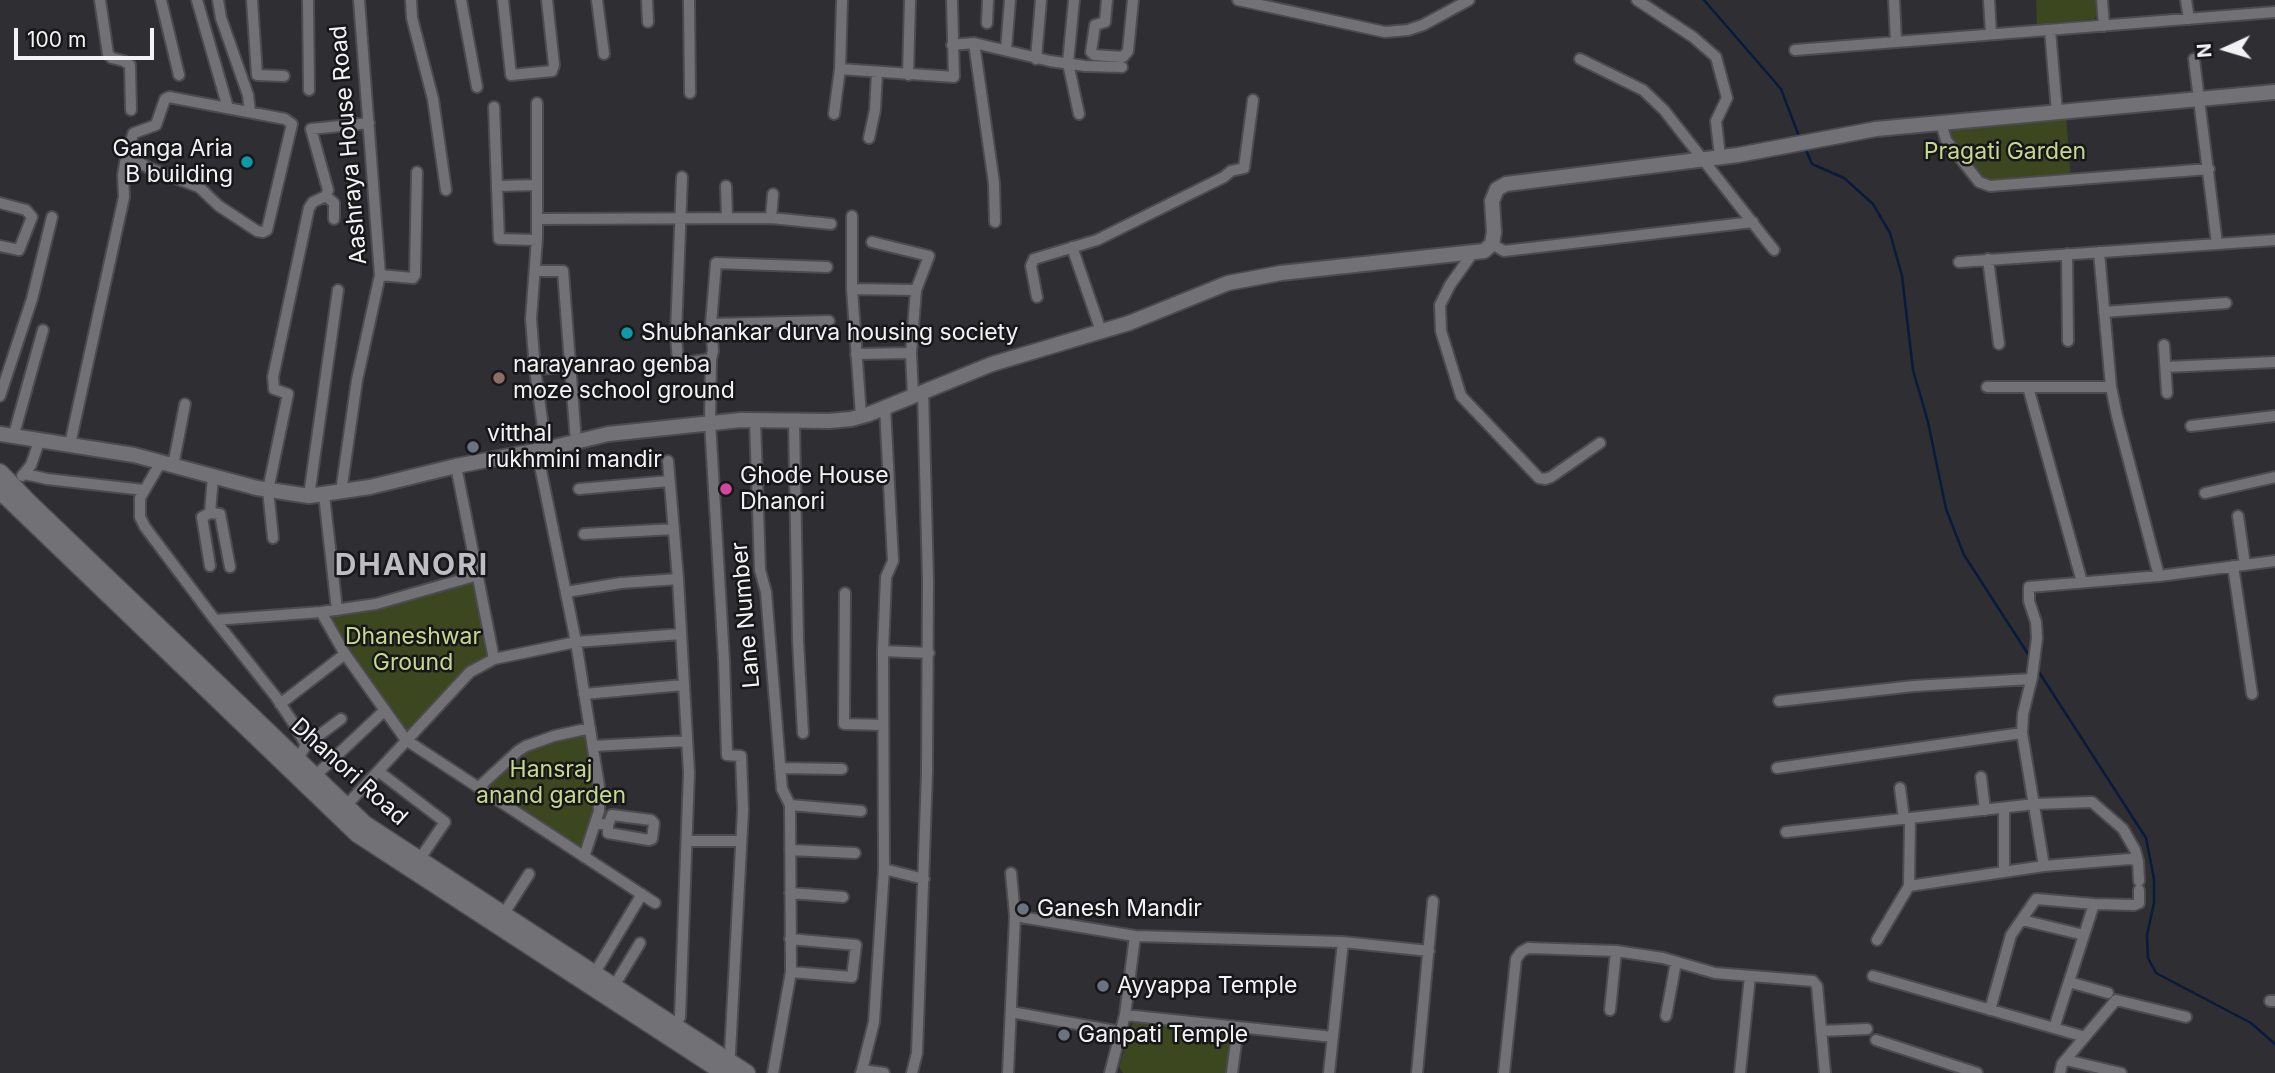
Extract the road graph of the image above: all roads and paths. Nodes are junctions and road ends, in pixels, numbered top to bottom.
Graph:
1 (100, 0) edge
2 (161, 0) edge
3 (197, 0) edge
4 (218, 0) edge
5 (252, 0) edge
6 (308, 0) edge
7 (359, 0) edge
8 (411, 0) edge
9 (461, 0) edge
10 (503, 0) edge
11 (547, 0) edge
12 (597, 0) edge
13 (647, 0) edge
14 (689, 0) edge
15 (842, 0) edge
16 (910, 0) edge
17 (952, 0) edge
18 (988, 0) edge
19 (1010, 0) edge
20 (1041, 0) edge
21 (1073, 0) edge
22 (1107, 0) edge
23 (1133, 0) edge
24 (1238, 0) edge
25 (1295, 0) edge
26 (1469, 0) edge
27 (1637, 0) edge
28 (1894, 0) edge
29 (1989, 0) edge
30 (2102, 0) edge
31 (2186, 0) edge
32 (1292, 12) junction
33 (2275, 12) edge
34 (2189, 19) junction
35 (648, 22) dead end
36 (987, 23) dead end
37 (2104, 26) junction
38 (2050, 30) junction
39 (1991, 34) junction
40 (1896, 42) junction
41 (974, 43) junction
42 (952, 45) junction
43 (1006, 50) junction
44 (1795, 50) dead end
45 (604, 54) dead end
46 (1036, 59) junction
47 (1580, 59) dead end
48 (2194, 59) dead end
49 (1068, 64) junction
50 (1122, 67) dead end
51 (840, 69) junction
52 (877, 72) junction
53 (179, 75) dead end
54 (908, 75) junction
55 (284, 76) dead end
56 (477, 87) dead end
57 (309, 90) dead end
58 (2275, 92) edge
59 (690, 93) dead end
60 (2199, 98) junction
61 (1253, 100) dead end
62 (537, 103) dead end
63 (494, 107) dead end
64 (228, 108) junction
65 (131, 110) dead end
66 (250, 112) junction
67 (2057, 112) junction
68 (834, 114) dead end
69 (1079, 114) dead end
70 (369, 123) junction
71 (1941, 123) junction
72 (869, 138) dead end
73 (127, 156) junction
74 (1720, 157) junction
75 (1703, 159) junction
76 (2209, 169) junction
77 (416, 172) dead end
78 (682, 177) dead end
79 (537, 185) junction
80 (499, 186) junction
81 (726, 186) dead end
82 (446, 190) dead end
83 (773, 194) dead end
84 (326, 196) junction
85 (0, 203) edge
86 (852, 216) dead end
87 (52, 217) dead end
88 (682, 217) junction
89 (727, 217) junction
90 (771, 218) junction
91 (334, 219) dead end
92 (537, 219) junction
93 (995, 222) dead end
94 (1753, 222) junction
95 (831, 224) dead end
96 (537, 240) junction
97 (2275, 240) edge
98 (872, 242) dead end
99 (1492, 244) junction
100 (2217, 244) junction
101 (0, 246) edge
102 (1072, 247) junction
103 (1774, 250) dead end
104 (2099, 252) junction
105 (1472, 254) junction
106 (2067, 254) junction
107 (1988, 260) junction
108 (1959, 261) dead end
109 (827, 267) dead end
110 (535, 271) junction
111 (380, 275) junction
112 (852, 289) junction
113 (338, 290) dead end
114 (916, 290) junction
115 (1037, 297) dead end
116 (2226, 303) dead end
117 (2104, 313) junction
118 (829, 321) dead end
119 (711, 324) junction
120 (43, 330) dead end
121 (1101, 331) junction
122 (2068, 341) dead end
123 (1999, 344) dead end
124 (2164, 345) dead end
125 (911, 353) junction
126 (856, 354) junction
127 (711, 359) junction
128 (2275, 362) edge
129 (571, 367) junction
130 (2166, 367) junction
131 (535, 369) junction
132 (1987, 387) dead end
133 (2028, 387) junction
134 (2111, 387) junction
135 (918, 393) junction
136 (2167, 394) dead end
137 (0, 396) edge
138 (185, 404) dead end
139 (885, 407) junction
140 (861, 416) junction
141 (2275, 416) edge
142 (755, 420) junction
143 (794, 421) junction
144 (710, 422) junction
145 (2191, 426) dead end
146 (7, 434) edge
147 (40, 439) junction
148 (576, 442) junction
149 (1600, 443) dead end
150 (70, 444) junction
151 (541, 450) junction
152 (668, 461) dead end
153 (167, 464) junction
154 (456, 466) junction
155 (25, 474) junction
156 (213, 476) junction
157 (2275, 477) edge
158 (669, 481) junction
159 (4, 482) edge
160 (579, 489) dead end
161 (144, 490) junction
162 (268, 490) junction
163 (341, 492) junction
164 (2205, 493) dead end
165 (324, 495) junction
166 (309, 496) junction
167 (210, 513) junction
168 (2238, 516) dead end
169 (674, 529) junction
170 (584, 534) dead end
171 (273, 538) dead end
172 (2275, 561) edge
173 (2245, 565) junction
174 (210, 566) dead end
175 (230, 566) dead end
176 (2233, 566) junction
177 (478, 575) junction
178 (2159, 576) junction
179 (678, 579) junction
180 (2082, 582) junction
181 (566, 592) junction
182 (845, 593) dead end
183 (337, 610) junction
184 (321, 612) junction
185 (215, 620) junction
186 (681, 634) junction
187 (576, 642) junction
188 (883, 651) junction
189 (929, 653) junction
190 (345, 654) junction
191 (494, 659) junction
192 (204, 678) junction
193 (2031, 678) junction
194 (683, 685) junction
195 (584, 694) junction
196 (2252, 694) dead end
197 (1779, 701) dead end
198 (281, 704) junction
199 (385, 710) junction
200 (341, 719) dead end
201 (883, 725) junction
202 (590, 728) junction
203 (803, 733) dead end
204 (2022, 733) junction
205 (406, 740) junction
206 (687, 741) junction
207 (593, 746) junction
208 (302, 752) junction
209 (780, 768) junction
210 (842, 768) dead end
211 (1777, 768) dead end
212 (378, 771) junction
213 (315, 776) junction
214 (1981, 777) dead end
215 (479, 787) junction
216 (1900, 788) dead end
217 (2035, 804) junction
218 (790, 805) junction
219 (2004, 808) junction
220 (342, 810) junction
221 (1985, 810) junction
222 (860, 811) dead end
223 (1907, 819) junction
224 (596, 823) junction
225 (608, 825) dead end
226 (1786, 832) dead end
227 (687, 841) junction
228 (741, 841) junction
229 (790, 850) junction
230 (855, 853) dead end
231 (584, 857) junction
232 (419, 860) junction
233 (2138, 861) junction
234 (2044, 866) junction
235 (884, 869) junction
236 (2004, 872) junction
237 (1011, 873) dead end
238 (529, 874) dead end
239 (924, 879) junction
240 (1909, 886) junction
241 (790, 893) junction
242 (642, 894) junction
243 (843, 897) dead end
244 (1433, 901) dead end
245 (655, 903) dead end
246 (2094, 904) junction
247 (503, 915) junction
248 (1015, 916) junction
249 (2022, 920) junction
250 (2084, 935) junction
251 (1135, 936) junction
252 (790, 939) junction
253 (1877, 940) dead end
254 (640, 943) dead end
255 (1343, 943) junction
256 (1429, 951) junction
257 (1616, 951) junction
258 (1676, 962) junction
259 (574, 969) junction
260 (791, 972) junction
261 (594, 974) junction
262 (1750, 976) junction
263 (1873, 976) dead end
264 (2069, 982) junction
265 (614, 986) junction
266 (2108, 993) dead end
267 (1610, 1010) dead end
268 (1990, 1010) junction
269 (1011, 1012) junction
270 (1125, 1015) junction
271 (1666, 1016) dead end
272 (2186, 1017) dead end
273 (1238, 1027) junction
274 (2054, 1028) junction
275 (1867, 1029) dead end
276 (1821, 1031) junction
277 (672, 1032) junction
278 (1121, 1032) junction
279 (1333, 1037) junction
280 (2085, 1037) junction
281 (1876, 1040) dead end
282 (2066, 1060) junction
283 (723, 1068) edge
284 (861, 1071) edge
285 (747, 1073) edge
286 (773, 1073) edge
287 (884, 1073) edge
288 (912, 1073) edge
289 (1008, 1073) edge
290 (1110, 1073) edge
291 (1232, 1073) edge
292 (1329, 1073) edge
293 (1417, 1073) edge
294 (1504, 1073) edge
295 (1740, 1073) edge
296 (1825, 1073) edge
297 (1977, 1073) edge
298 (2060, 1073) edge
299 (2121, 1073) edge

1 - 65 street
2 - 53 street
3 - 64 street
4 - 66 street
5 - 55 street
6 - 57 street
7 - 70 street, Aashraya House Road
8 - 82 street
9 - 56 street
10 - 11 street
12 - 45 street
13 - 35 street
14 - 59 street
15 - 51 street
16 - 54 street
17 - 42 street
18 - 36 street
19 - 43 street
20 - 46 street
21 - 49 street
22 - 23 street
24 - 32 street
25 - 32 street
26 - 32 street
27 - 74 street
28 - 40 street
29 - 39 street
30 - 37 street
31 - 34 street
33 - 34 street
34 - 37 street
37 - 38 street
38 - 39 street
38 - 67 street
39 - 40 street
40 - 44 street
41 - 42 street
41 - 43 street
41 - 93 street
42 - 54 street
43 - 46 street
46 - 49 street
47 - 75 street
48 - 60 street
49 - 50 street
49 - 69 street
51 - 52 street
51 - 68 street
52 - 54 street
52 - 72 street
58 - 60 street
60 - 67 street
60 - 76 street
61 - 102 street
62 - 79 street
63 - 80 street
64 - 66 street
64 - 73 street
66 - 73 street
67 - 71 street
70 - 84 street
70 - 111 street, Aashraya House Road
71 - 74 street
71 - 76 street
73 - 150 street
74 - 75 street
75 - 94 street
75 - 99 street
76 - 100 street
77 - 111 street
78 - 88 street
79 - 80 street
79 - 92 street
80 - 96 street
81 - 89 street
83 - 90 street
84 - 91 street
84 - 162 street
85 - 101 street
86 - 112 street
87 - 137 street
88 - 89 street
88 - 92 street
88 - 127 street
89 - 90 street
90 - 95 street
92 - 96 street
94 - 99 street
94 - 103 street
96 - 110 street
97 - 100 street
98 - 114 street
99 - 105 street
100 - 104 street
102 - 115 street
102 - 121 street
104 - 106 street
104 - 117 street
105 - 121 street
105 - 149 street
106 - 107 street
106 - 122 street
107 - 108 street
107 - 123 street
109 - 119 street
110 - 129 street
110 - 131 street
111 - 163 street, Aashraya House Road
112 - 114 street
112 - 126 street
113 - 166 street
114 - 125 street
116 - 117 street
117 - 134 street
118 - 119 street
119 - 127 street
120 - 146 street
121 - 135 street
124 - 130 street
125 - 126 street
125 - 135 street
126 - 140 street
127 - 144 street
128 - 130 street
129 - 131 street
129 - 148 street
130 - 136 street
131 - 151 street
132 - 133 street
133 - 134 street
133 - 180 street
134 - 178 street
135 - 139 street
135 - 189 street
138 - 153 street
139 - 140 street
139 - 188 street
140 - 143 street
141 - 145 street
142 - 143 street
142 - 144 street
142 - 209 street, Lane Number
143 - 203 street
144 - 148 street
144 - 228 street
146 - 147 street
147 - 150 street
147 - 155 street
148 - 151 street
150 - 153 street
151 - 154 street
151 - 181 street
152 - 158 street
153 - 156 street
153 - 161 street
154 - 163 street
154 - 177 street
155 - 159 street
155 - 161 street
156 - 162 street
156 - 167 street
157 - 164 street
158 - 160 street
158 - 169 street
159 - 192 main road, Dhanori Road
161 - 185 street
162 - 166 street
162 - 171 street
163 - 165 street
165 - 166 street
165 - 183 street
167 - 174 street
167 - 175 street
168 - 173 street
169 - 170 street
169 - 179 street
172 - 173 street
173 - 176 street
176 - 178 street
176 - 196 street
177 - 183 street
177 - 191 street
178 - 180 street
179 - 181 street
179 - 186 street
180 - 193 street
181 - 187 street
182 - 201 street
183 - 184 street
184 - 185 street
184 - 190 street
185 - 198 street
186 - 187 street
186 - 194 street
187 - 191 street
187 - 195 street
188 - 189 street
188 - 201 street
189 - 239 street
190 - 198 street
190 - 199 street
191 - 205 street
192 - 208 main road, Dhanori Road
192 - 220 main road, Dhanori Road
193 - 197 street
193 - 204 street
194 - 195 street
194 - 206 street
195 - 202 street
198 - 208 street
199 - 205 street
199 - 213 street
200 - 208 street
201 - 235 street
202 - 207 street
202 - 215 street
204 - 211 street
204 - 217 street
205 - 212 street
205 - 215 street
206 - 207 street
206 - 227 street
207 - 224 street
208 - 213 main road, Dhanori Road
209 - 210 street
209 - 218 street, Lane Number
212 - 220 street
212 - 232 street
213 - 220 main road, Dhanori Road
214 - 221 street
215 - 231 street
216 - 223 street
217 - 219 street
217 - 233 street
217 - 234 street
218 - 222 street
218 - 229 street, Lane Number
219 - 221 street
219 - 236 street
220 - 232 main road, Dhanori Road
220 - 259 main road, Dhanori Road
221 - 223 street
223 - 226 street
223 - 240 street
224 - 225 street
224 - 231 street
227 - 228 street
227 - 277 street
228 - 283 street
229 - 230 street
229 - 241 street, Lane Number
231 - 242 street
232 - 247 main road, Dhanori Road
233 - 234 street
233 - 246 street
234 - 236 street
235 - 239 street
235 - 284 street
236 - 240 street
237 - 248 street
238 - 247 street
239 - 288 street
240 - 253 street
241 - 243 street
241 - 252 street, Lane Number
242 - 245 street
242 - 261 street
244 - 256 street
246 - 249 street
246 - 250 street
247 - 259 main road, Dhanori Road
248 - 251 street
248 - 269 street
249 - 250 street
249 - 268 street
250 - 264 street
251 - 255 street
251 - 270 street
252 - 260 street, Lane Number
252 - 260 street
254 - 265 street
255 - 256 street
255 - 279 street
256 - 293 street
257 - 258 street
257 - 267 street
257 - 294 street
258 - 262 street
258 - 271 street
259 - 261 main road, Dhanori Road
259 - 277 main road, Dhanori Road
260 - 286 street, Lane Number
261 - 265 main road, Dhanori Road
262 - 276 street
262 - 295 street
263 - 268 street
264 - 266 street
264 - 274 street
265 - 277 main road, Dhanori Road
268 - 274 street
269 - 278 street
269 - 289 street
270 - 273 street
270 - 278 street
272 - 280 street
273 - 279 street
273 - 291 street
274 - 280 street
275 - 276 street
276 - 296 street
277 - 283 main road, Dhanori Road
278 - 290 street
279 - 292 street
280 - 282 street
281 - 297 street
282 - 298 street
282 - 299 street
283 - 285 main road, Dhanori Road
284 - 287 street

